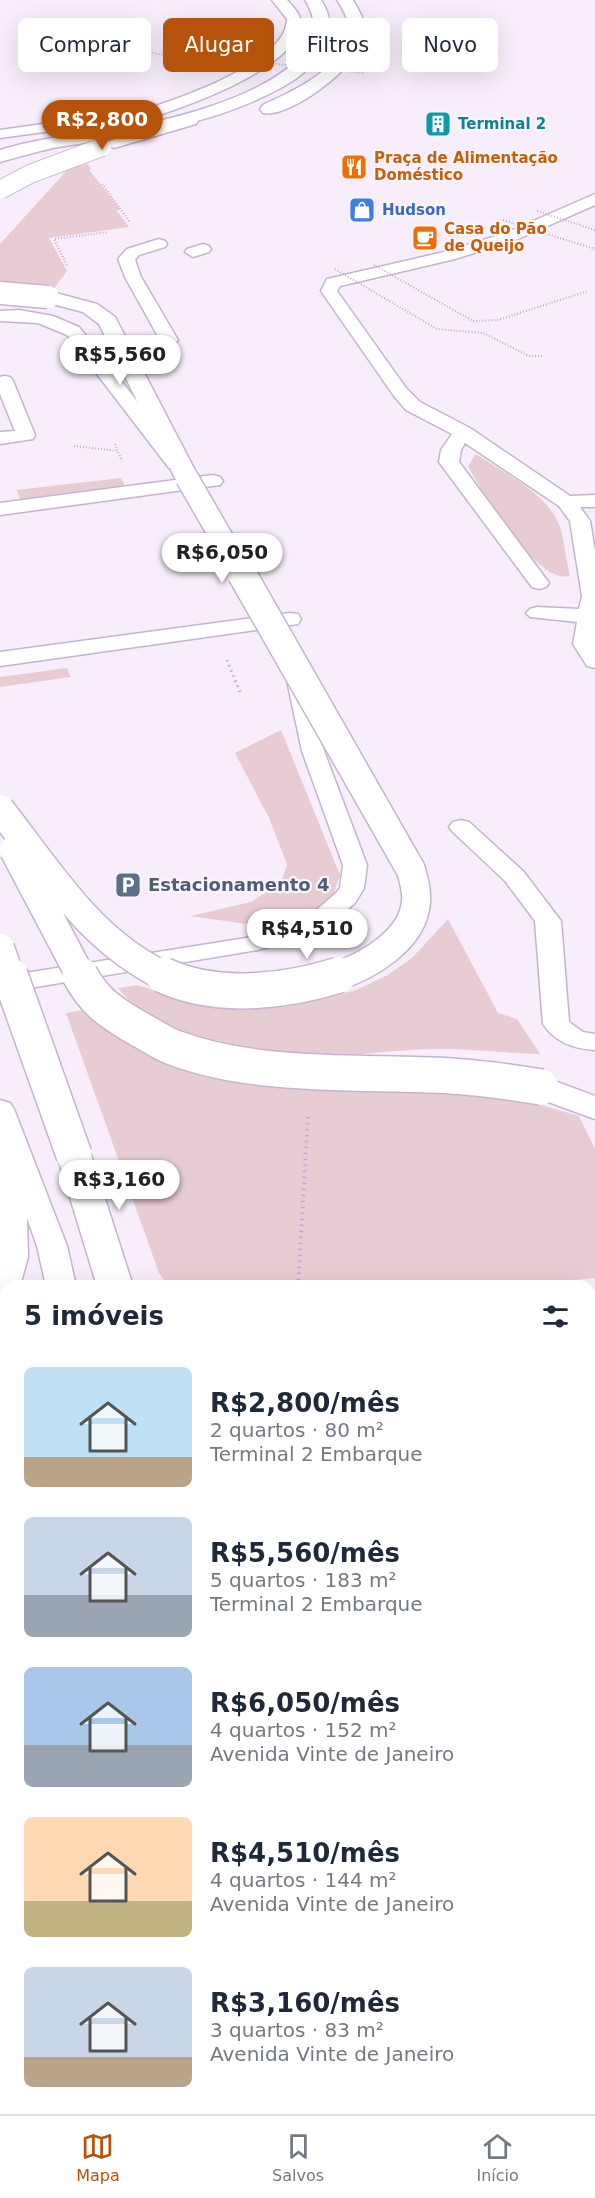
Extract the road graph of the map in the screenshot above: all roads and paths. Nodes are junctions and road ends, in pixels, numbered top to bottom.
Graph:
1 (279, 0) edge
2 (313, 0) edge
3 (317, 0) edge
4 (345, 0) edge
5 (327, 18) edge
6 (356, 18) edge
7 (299, 72) edge
8 (333, 72) edge
9 (355, 72) edge
10 (356, 78) dead end
11 (154, 111) junction
12 (249, 117) dead end
13 (231, 123) dead end
14 (0, 134) edge
15 (80, 134) junction
16 (113, 141) junction
17 (0, 144) edge
18 (0, 156) edge
19 (0, 170) edge
20 (97, 177) dead end
21 (0, 190) edge
22 (595, 199) edge
23 (537, 211) dead end
24 (503, 220) dead end
25 (135, 228) dead end
26 (595, 230) edge
27 (112, 231) dead end
28 (595, 249) edge
29 (163, 251) dead end
30 (374, 265) dead end
31 (335, 269) dead end
32 (70, 271) dead end
33 (588, 291) dead end
34 (0, 293) edge
35 (0, 316) edge
36 (169, 340) dead end
37 (542, 356) dead end
38 (0, 382) edge
39 (436, 417) junction
40 (415, 424) dead end
41 (463, 432) junction
42 (0, 438) edge
43 (74, 446) dead end
44 (119, 451) dead end
45 (187, 478) junction
46 (213, 481) dead end
47 (595, 501) edge
48 (566, 502) junction
49 (0, 509) edge
50 (539, 583) dead end
51 (537, 613) dead end
52 (590, 616) junction
53 (290, 619) dead end
54 (591, 650) edge
55 (224, 651) dead end
56 (0, 659) edge
57 (295, 669) junction
58 (241, 695) dead end
59 (0, 809) edge
60 (0, 824) edge
61 (462, 827) dead end
62 (0, 948) edge
63 (0, 985) edge
64 (595, 1042) edge
65 (595, 1108) edge
66 (0, 1109) edge
67 (308, 1110) dead end
68 (10, 1141) junction
69 (7, 1280) edge
70 (60, 1280) edge
71 (113, 1280) edge
72 (298, 1280) edge

1 - 11 lane
2 - 16 street
3 - 5 lane
4 - 6 street
7 - 16 lane
8 - 12 street
9 - 10 path, bridge
11 - 14 lane
11 - 15 lane
13 - 16 street
15 - 16 street
15 - 17 street
16 - 18 street
16 - 19 street, bridge
16 - 21 street, bridge
20 - 25 path
22 - 39 lane
23 - 26 path, bridge
24 - 28 path, bridge
27 - 32 path
29 - 36 lane
30 - 33 path, bridge
31 - 37 path, bridge
34 - 45 street, bridge
35 - 45 lane
38 - 42 lane
39 - 40 lane
39 - 41 lane
41 - 48 lane
41 - 50 lane
43 - 44 path
45 - 57 street, bridge
46 - 49 lane
47 - 48 lane
48 - 52 lane
51 - 52 lane
52 - 54 lane
53 - 56 lane
55 - 58 path
57 - 59 street, bridge
57 - 63 lane
60 - 65 street, bridge
61 - 64 lane
62 - 71 street, bridge
66 - 68 lane
67 - 72 path
68 - 69 lane
68 - 70 lane

